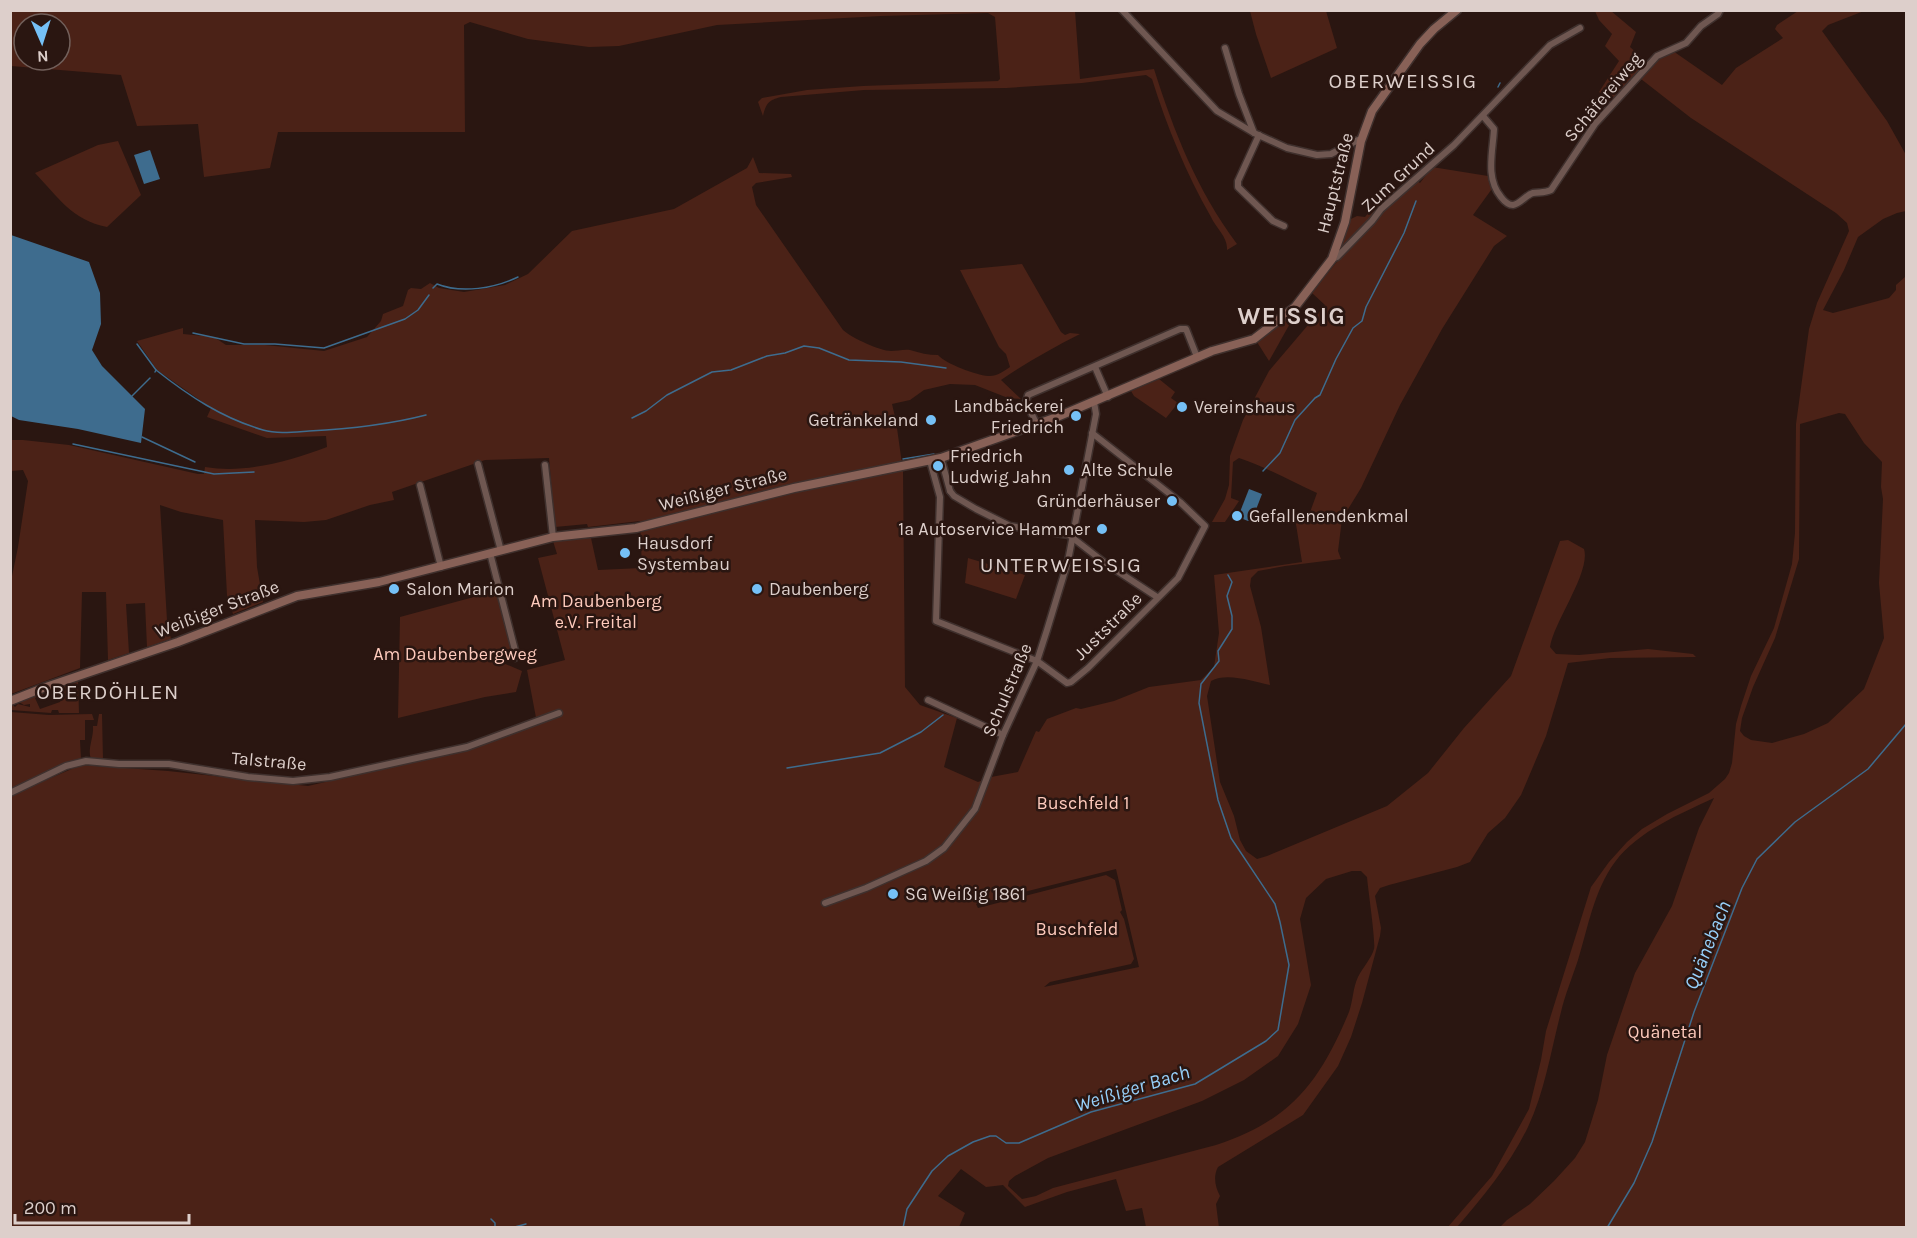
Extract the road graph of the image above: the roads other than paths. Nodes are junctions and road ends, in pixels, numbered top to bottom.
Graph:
1 (1122, 10) edge
2 (1457, 10) edge
3 (1723, 10) edge
4 (1580, 28) dead end
5 (1225, 48) dead end
6 (1483, 116) junction
7 (1256, 134) junction
8 (1361, 141) junction
9 (1284, 226) dead end
10 (1332, 259) junction
11 (1197, 357) junction
12 (1095, 367) junction
13 (1108, 397) junction
14 (1094, 402) junction
15 (1037, 425) junction
16 (1092, 433) junction
17 (941, 458) junction
18 (930, 461) junction
19 (478, 464) dead end
20 (545, 465) dead end
21 (899, 467) joint
22 (420, 486) dead end
23 (950, 491) junction
24 (940, 493) junction
25 (553, 537) junction
26 (1072, 538) junction
27 (501, 550) junction
28 (490, 554) junction
29 (441, 567) junction
30 (1157, 597) junction
31 (515, 658) dead end
32 (1037, 661) junction
33 (928, 700) dead end
34 (10, 701) edge
35 (559, 713) dead end
36 (1004, 735) junction
37 (10, 793) edge
38 (825, 903) dead end

1 - 7 street
2 - 8 street, Hauptstraße
3 - 6 street, Schäfereiweg
4 - 6 street, Zum Grund
5 - 7 street
6 - 10 street, Zum Grund
7 - 8 street
7 - 9 street
8 - 10 street, Hauptstraße
10 - 11 street, Hauptstraße
11 - 12 street
11 - 13 street, Hauptstraße
12 - 13 street
12 - 15 street
13 - 14 street, Hauptstraße
14 - 15 street, Hauptstraße
14 - 16 street, Schulstraße
15 - 17 street, Hauptstraße
16 - 26 street, Schulstraße
16 - 30 street, Juststraße
17 - 18 street, Hauptstraße
17 - 23 street
18 - 21 street, Hauptstraße
18 - 24 street
19 - 27 street
20 - 25 street
21 - 25 street, Weißiger Straße
22 - 29 street
23 - 24 street
23 - 26 street
24 - 32 street
25 - 27 street, Weißiger Straße
26 - 30 street
26 - 32 street, Schulstraße
27 - 28 street, Weißiger Straße
28 - 29 street, Weißiger Straße
28 - 31 street
29 - 34 street, Weißiger Straße
30 - 32 street, Juststraße
32 - 36 street, Schulstraße
33 - 36 street
35 - 37 street, Talstraße
36 - 38 street, Schulstraße

